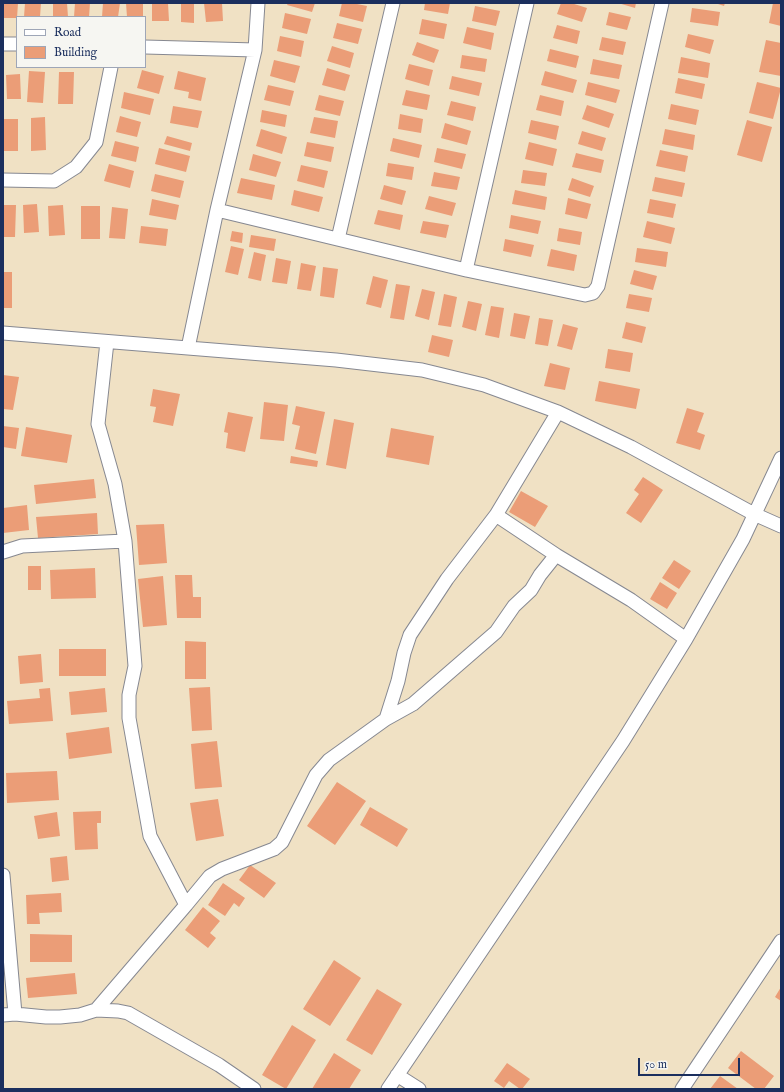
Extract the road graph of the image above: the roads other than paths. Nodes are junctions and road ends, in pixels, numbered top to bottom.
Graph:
1 (258, 3) edge
2 (393, 3) edge
3 (527, 3) edge
4 (662, 3) edge
5 (3, 44) edge
6 (16, 44) edge
7 (146, 47) edge
8 (255, 50) junction
9 (111, 68) edge
10 (3, 180) edge
11 (217, 210) junction
12 (338, 239) junction
13 (466, 270) junction
14 (3, 333) edge
15 (107, 342) junction
16 (188, 348) junction
17 (558, 412) junction
18 (781, 458) edge
19 (754, 514) junction
20 (496, 515) junction
21 (781, 526) edge
22 (125, 540) junction
23 (3, 552) edge
24 (556, 555) junction
25 (686, 639) junction
26 (386, 719) junction
27 (3, 876) edge
28 (186, 905) junction
29 (781, 941) edge
30 (96, 1010) junction
31 (9, 1014) edge
32 (397, 1075) junction
33 (254, 1089) edge
34 (388, 1089) edge
35 (419, 1089) edge
36 (682, 1089) edge

1 - 8 street
2 - 12 street
3 - 13 street
4 - 13 street
5 - 6 street
7 - 8 street
8 - 11 street
9 - 10 street
11 - 12 street
11 - 16 street
12 - 13 street
14 - 15 street
15 - 16 street
15 - 22 street
16 - 17 street
17 - 19 street
17 - 20 street
18 - 19 street
19 - 21 street
19 - 25 street
20 - 24 street
20 - 26 street
22 - 23 street
22 - 28 street
24 - 25 street
24 - 26 street
25 - 32 street
26 - 28 street
27 - 31 street
28 - 30 street
29 - 36 street
30 - 31 street
30 - 33 street
32 - 34 street
32 - 35 street

